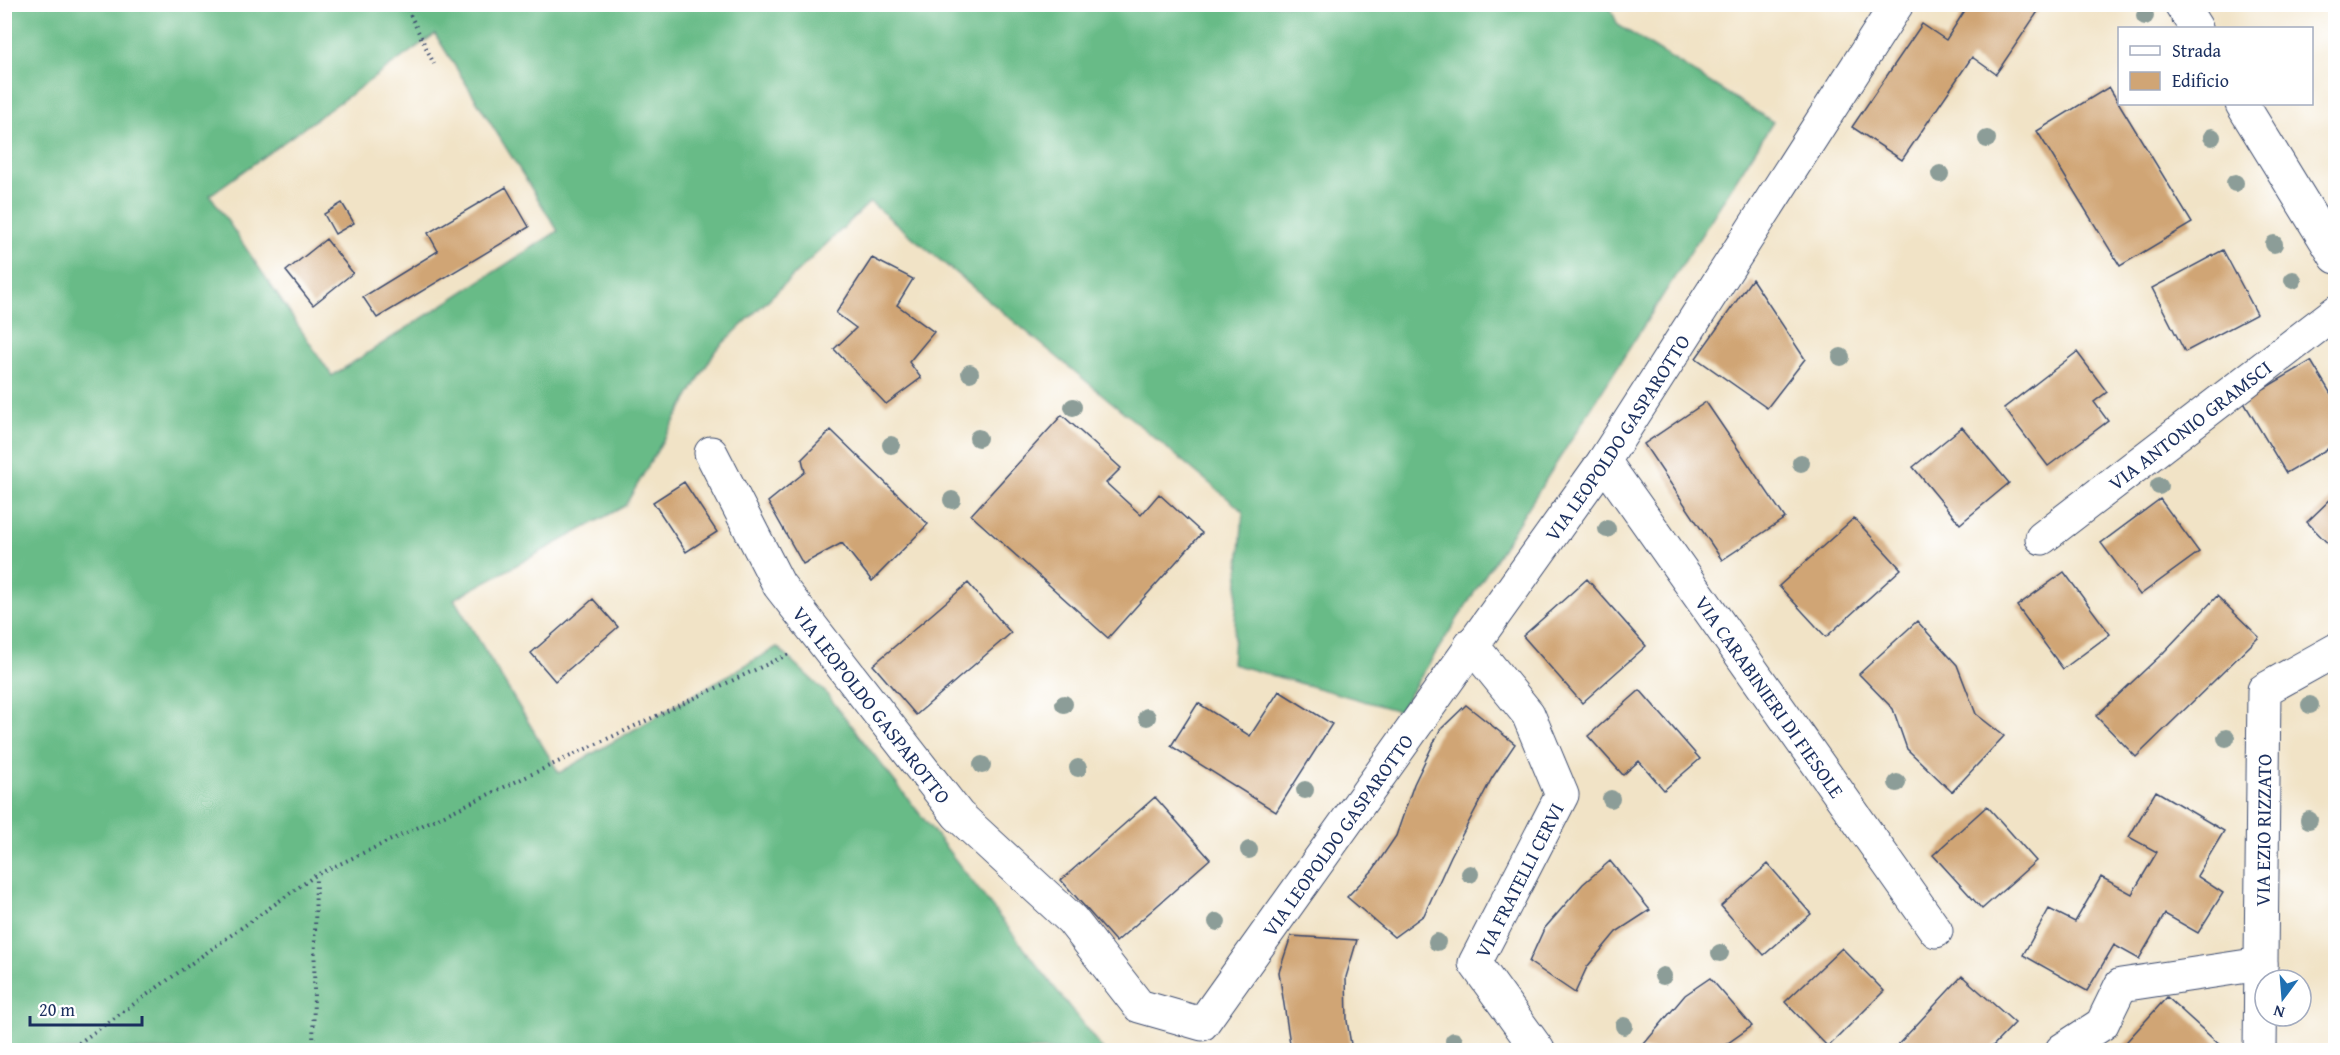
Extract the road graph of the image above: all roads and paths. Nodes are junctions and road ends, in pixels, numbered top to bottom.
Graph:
1 (405, 4) edge
2 (1897, 4) edge
3 (2181, 4) edge
4 (2195, 27) edge
5 (434, 64) dead end
6 (2243, 105) edge
7 (2336, 256) edge
8 (2336, 312) edge
9 (711, 453) dead end
10 (1604, 461) junction
11 (2042, 538) dead end
12 (821, 639) junction
13 (1471, 644) junction
14 (2336, 650) edge
15 (316, 875) junction
16 (1936, 931) dead end
17 (2261, 964) junction
18 (69, 1050) edge
19 (313, 1050) edge
20 (1538, 1050) edge
21 (2062, 1050) edge
22 (2260, 1050) edge

1 - 5 path
2 - 10 street, VIA LEOPOLDO GASPAROTTO
3 - 4 street
6 - 7 street
8 - 11 street, VIA ANTONIO GRAMSCI
9 - 12 street, VIA LEOPOLDO GASPAROTTO
10 - 13 street, VIA LEOPOLDO GASPAROTTO
10 - 16 street, VIA CARABINIERI DI FIESOLE
12 - 13 street, VIA LEOPOLDO GASPAROTTO
12 - 15 path
13 - 20 street, VIA FRATELLI CERVI
14 - 17 street, VIA EZIO RIZZATO
15 - 18 path
15 - 19 path
17 - 21 street
17 - 22 street, VIA EZIO RIZZATO

